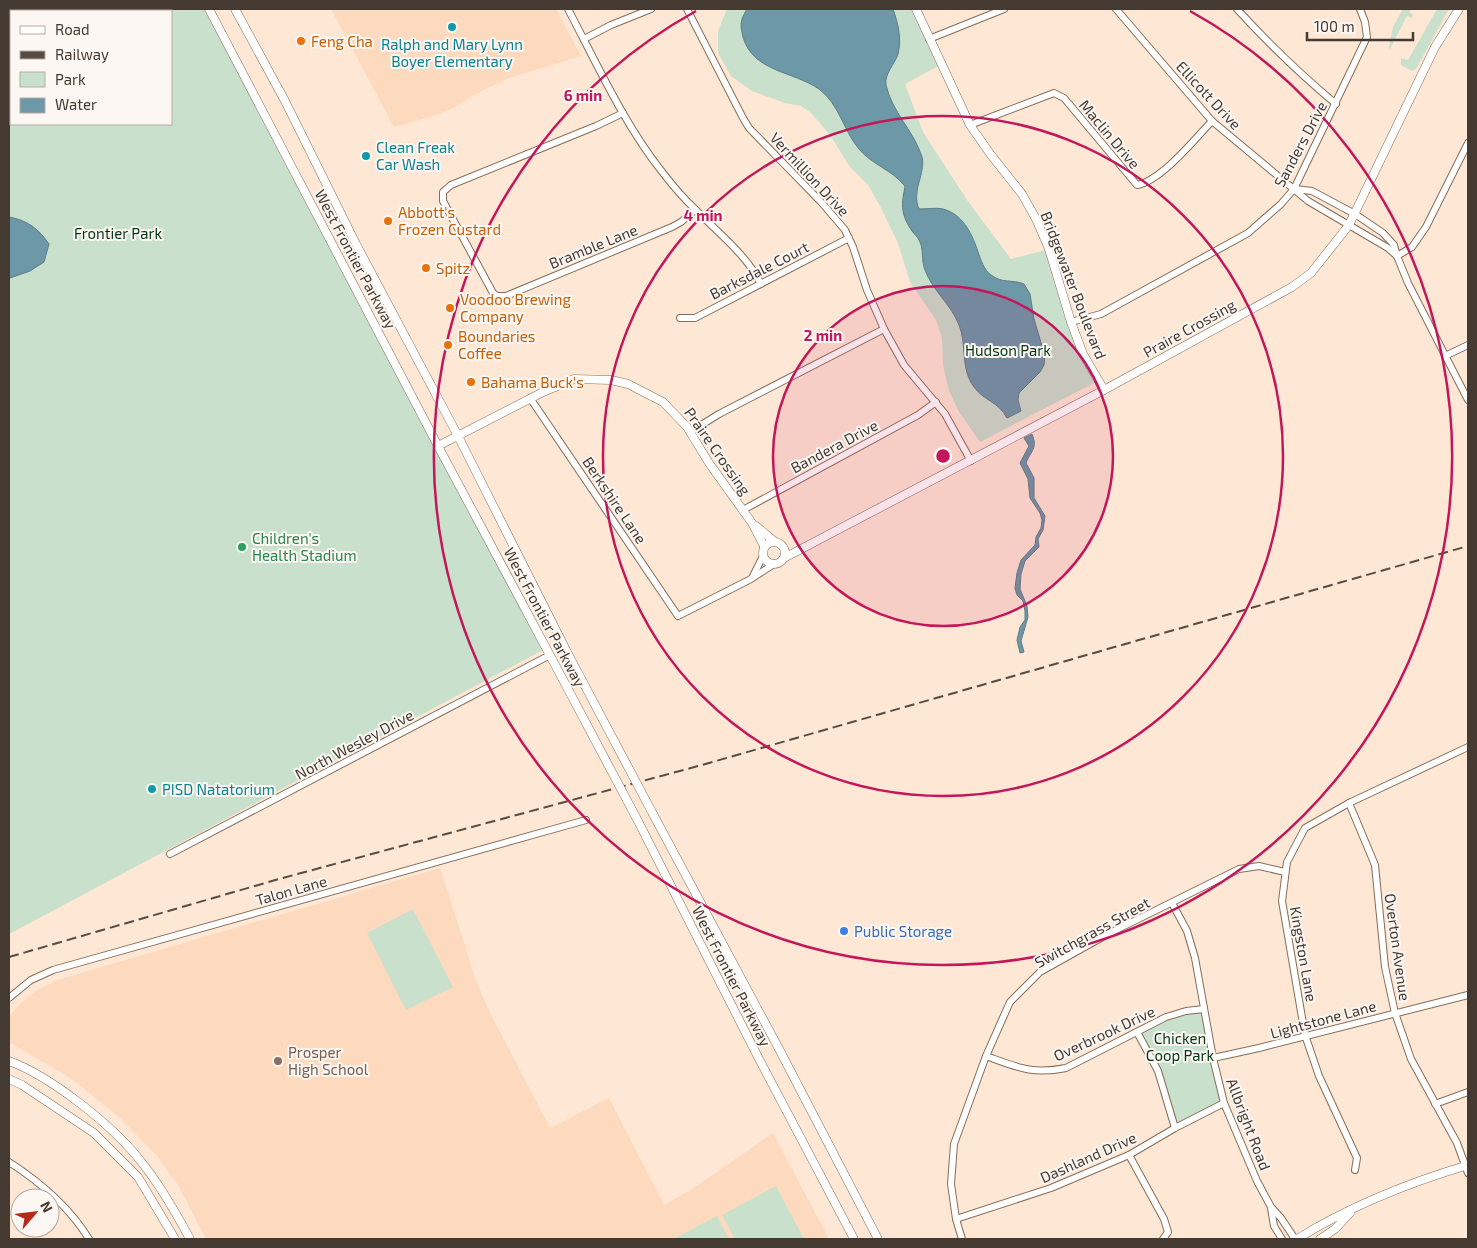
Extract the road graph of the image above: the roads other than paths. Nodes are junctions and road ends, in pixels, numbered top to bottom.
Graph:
1 (209, 9) edge
2 (235, 9) edge
3 (568, 9) edge
4 (651, 9) edge
5 (687, 9) edge
6 (916, 9) edge
7 (1004, 9) edge
8 (1116, 9) edge
9 (1237, 9) edge
10 (1360, 9) edge
11 (1459, 9) edge
12 (584, 39) junction
13 (929, 39) junction
14 (1336, 104) junction
15 (623, 112) junction
16 (1212, 121) junction
17 (970, 125) junction
18 (1468, 143) edge
19 (1294, 189) junction
20 (695, 210) junction
21 (1355, 214) junction
22 (1349, 225) junction
23 (849, 238) junction
24 (1396, 256) junction
25 (761, 284) junction
26 (680, 318) dead end
27 (1071, 322) junction
28 (884, 329) junction
29 (1468, 345) edge
30 (1445, 356) junction
31 (1104, 390) junction
32 (530, 398) junction
33 (1468, 400) edge
34 (936, 402) junction
35 (690, 432) junction
36 (458, 436) junction
37 (438, 446) junction
38 (971, 461) junction
39 (743, 510) junction
40 (752, 523) junction
41 (774, 541) junction
42 (808, 545) junction
43 (764, 546) junction
44 (784, 547) junction
45 (763, 556) junction
46 (784, 558) junction
47 (774, 564) junction
48 (751, 579) junction
49 (551, 658) junction
50 (1468, 747) edge
51 (1349, 802) junction
52 (586, 820) dead end
53 (170, 854) dead end
54 (1285, 872) junction
55 (1172, 903) junction
56 (1468, 995) edge
57 (9, 998) edge
58 (1204, 1009) junction
59 (1395, 1013) junction
60 (1137, 1032) junction
61 (1305, 1036) junction
62 (986, 1056) junction
63 (1213, 1058) junction
64 (9, 1061) edge
65 (9, 1079) edge
66 (1468, 1092) edge
67 (1224, 1103) junction
68 (1435, 1104) junction
69 (102, 1122) junction
70 (1175, 1128) junction
71 (94, 1133) junction
72 (1129, 1154) junction
73 (9, 1162) edge
74 (1467, 1168) edge
75 (1355, 1170) dead end
76 (1270, 1207) junction
77 (1354, 1210) junction
78 (956, 1219) junction
79 (89, 1239) edge
80 (175, 1239) edge
81 (190, 1239) edge
82 (854, 1239) edge
83 (878, 1239) edge
84 (962, 1239) edge
85 (1163, 1239) edge
86 (1282, 1239) edge
87 (1296, 1239) edge
88 (1320, 1239) edge

1 - 37 street, West Frontier Parkway
2 - 36 street, West Frontier Parkway
3 - 12 street
4 - 12 street
5 - 23 street, Vermillion Drive
6 - 13 street, Bridgewater Boulevard
7 - 13 street
8 - 16 street, Ellicott Drive
9 - 14 street
10 - 14 street, Sanders Drive
11 - 21 street, Praire Crossing
12 - 15 street
13 - 17 street, Bridgewater Boulevard
14 - 19 street, Sanders Drive
15 - 20 street
15 - 20 street, Bramble Lane
16 - 17 street, Maclin Drive
16 - 19 street, Ellicott Drive
17 - 27 street, Bridgewater Boulevard
18 - 24 street
19 - 21 street, Ellicott Drive
19 - 22 street, Ellicott Drive
19 - 27 street, Sanders Drive
20 - 25 street
21 - 22 street, Praire Crossing
21 - 24 street, Ellicott Drive
22 - 24 street, Ellicott Drive
22 - 31 street, Praire Crossing
23 - 25 street, Barksdale Court
23 - 28 street, Vermillion Drive
24 - 30 street, Ellicott Drive
25 - 26 street, Barksdale Court
27 - 31 street, Bridgewater Boulevard
28 - 34 street, Vermillion Drive
28 - 35 street
29 - 30 street
30 - 33 street, Ellicott Drive
31 - 38 street, Praire Crossing
32 - 35 street, Praire Crossing
32 - 36 street, Praire Crossing
32 - 48 street, Berkshire Lane
34 - 38 street, Vermillion Drive
34 - 39 street, Bandera Drive
35 - 39 street, Praire Crossing
36 - 37 street, Praire Crossing
36 - 83 street, West Frontier Parkway, bridge
37 - 49 street, West Frontier Parkway
38 - 42 street, Praire Crossing
39 - 40 street, Praire Crossing
40 - 41 street, Praire Crossing
40 - 43 street, Praire Crossing
41 - 43 street
41 - 44 street
42 - 44 street, Praire Crossing
42 - 46 street, Praire Crossing
43 - 45 street
44 - 46 street
45 - 47 street
45 - 48 street
46 - 47 street
47 - 48 street
49 - 53 street, North Wesley Drive
49 - 82 street, West Frontier Parkway, bridge
50 - 51 street, Kingston Lane
51 - 54 street, Kingston Lane
51 - 59 street, Overton Avenue
52 - 57 street, Talon Lane
54 - 55 street, Switchgrass Street
54 - 61 street, Kingston Lane
55 - 58 street, Allbright Road
55 - 62 street, Switchgrass Street
56 - 59 street, Lightstone Lane
58 - 60 street, Overbrook Drive
58 - 63 street, Allbright Road
59 - 61 street, Lightstone Lane
59 - 68 street, Overton Avenue
60 - 62 street, Overbrook Drive
60 - 70 street
61 - 63 street, Lightstone Lane
61 - 75 street, Kingston Lane
62 - 78 street, Switchgrass Street
63 - 67 street, Allbright Road
64 - 69 street
65 - 71 street
66 - 68 street
67 - 70 street, Dashland Drive
67 - 76 street, Allbright Road
68 - 74 street, Overton Avenue
69 - 71 street
69 - 81 street
70 - 72 street, Dashland Drive
71 - 80 street
72 - 78 street, Dashland Drive
72 - 85 street
73 - 79 street
74 - 77 street
76 - 86 street, Allbright Road
76 - 87 street, Allbright Road
77 - 87 street
77 - 88 street
78 - 84 street, Switchgrass Street

